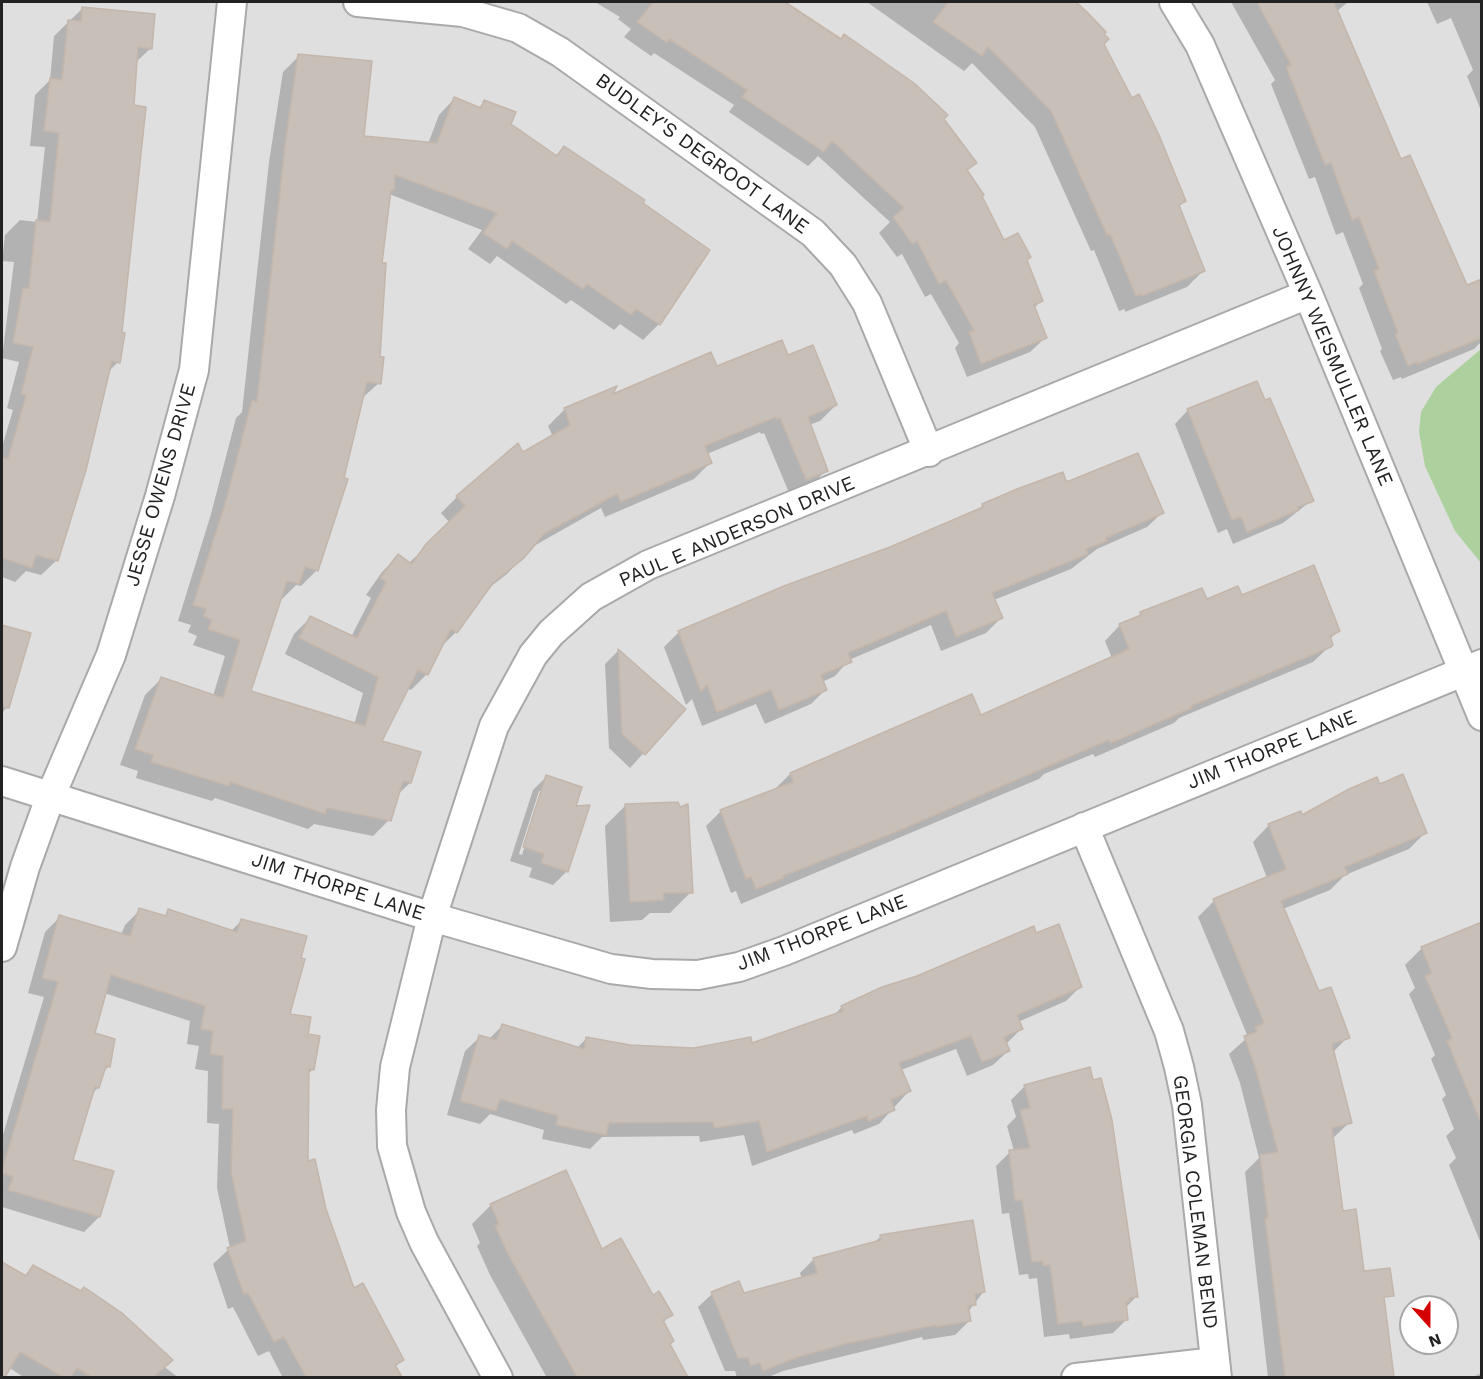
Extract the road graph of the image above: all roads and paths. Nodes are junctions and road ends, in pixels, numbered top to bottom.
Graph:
1 (232, 2) edge
2 (358, 2) edge
3 (1174, 2) edge
4 (1308, 294) junction
5 (929, 452) junction
6 (1472, 668) edge
7 (1482, 716) edge
8 (2, 781) edge
9 (51, 795) junction
10 (1084, 827) junction
11 (432, 917) junction
12 (2, 947) edge
13 (1216, 1370) edge
14 (498, 1377) edge
15 (1076, 1377) edge

1 - 9 street, JESSE OWENS DRIVE
2 - 5 street, BUDLEY'S DEGROOT LANE
3 - 4 street, JOHNNY WEISMULLER LANE
4 - 5 street, PAUL E ANDERSON DRIVE
4 - 6 street, JOHNNY WEISMULLER LANE
5 - 11 street, PAUL E ANDERSON DRIVE
6 - 7 street, JOHNNY WEISMULLER LANE
6 - 10 street, JIM THORPE LANE
8 - 9 street, JIM THORPE LANE
9 - 11 street, JIM THORPE LANE
9 - 12 street, JESSE OWENS DRIVE
10 - 11 street, JIM THORPE LANE
10 - 13 street, GEORGIA COLEMAN BEND
11 - 14 street, PAUL E ANDERSON DRIVE
13 - 15 street

